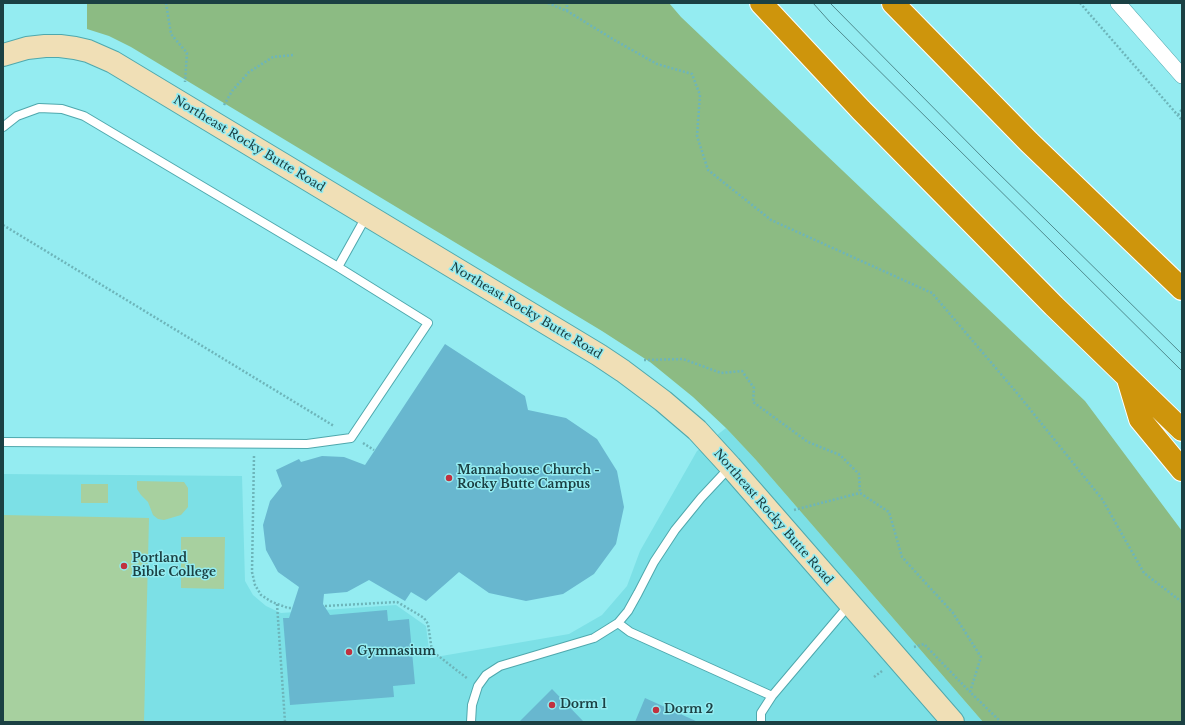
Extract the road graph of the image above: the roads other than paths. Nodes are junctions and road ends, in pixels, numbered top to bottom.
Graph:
1 (761, 3) edge
2 (892, 3) edge
3 (1118, 3) edge
4 (3, 55) edge
5 (1182, 76) edge
6 (3, 127) edge
7 (367, 215) junction
8 (338, 267) junction
9 (1182, 289) edge
10 (1127, 378) junction
11 (1182, 430) edge
12 (3, 442) edge
13 (730, 466) junction
14 (1182, 470) edge
15 (849, 604) junction
16 (618, 623) junction
17 (772, 696) junction
18 (471, 722) edge
19 (761, 722) edge
20 (953, 722) edge

1 - 10 highway
2 - 9 highway
3 - 5 street
4 - 7 street, Northeast Rocky Butte Road
6 - 8 lane
7 - 8 lane
7 - 13 street, Northeast Rocky Butte Road
8 - 12 lane
10 - 11 highway
10 - 14 highway
13 - 15 street, Northeast Rocky Butte Road
13 - 16 lane
15 - 17 lane
15 - 20 street, Northeast Rocky Butte Road
16 - 17 lane
16 - 18 lane
17 - 19 lane

